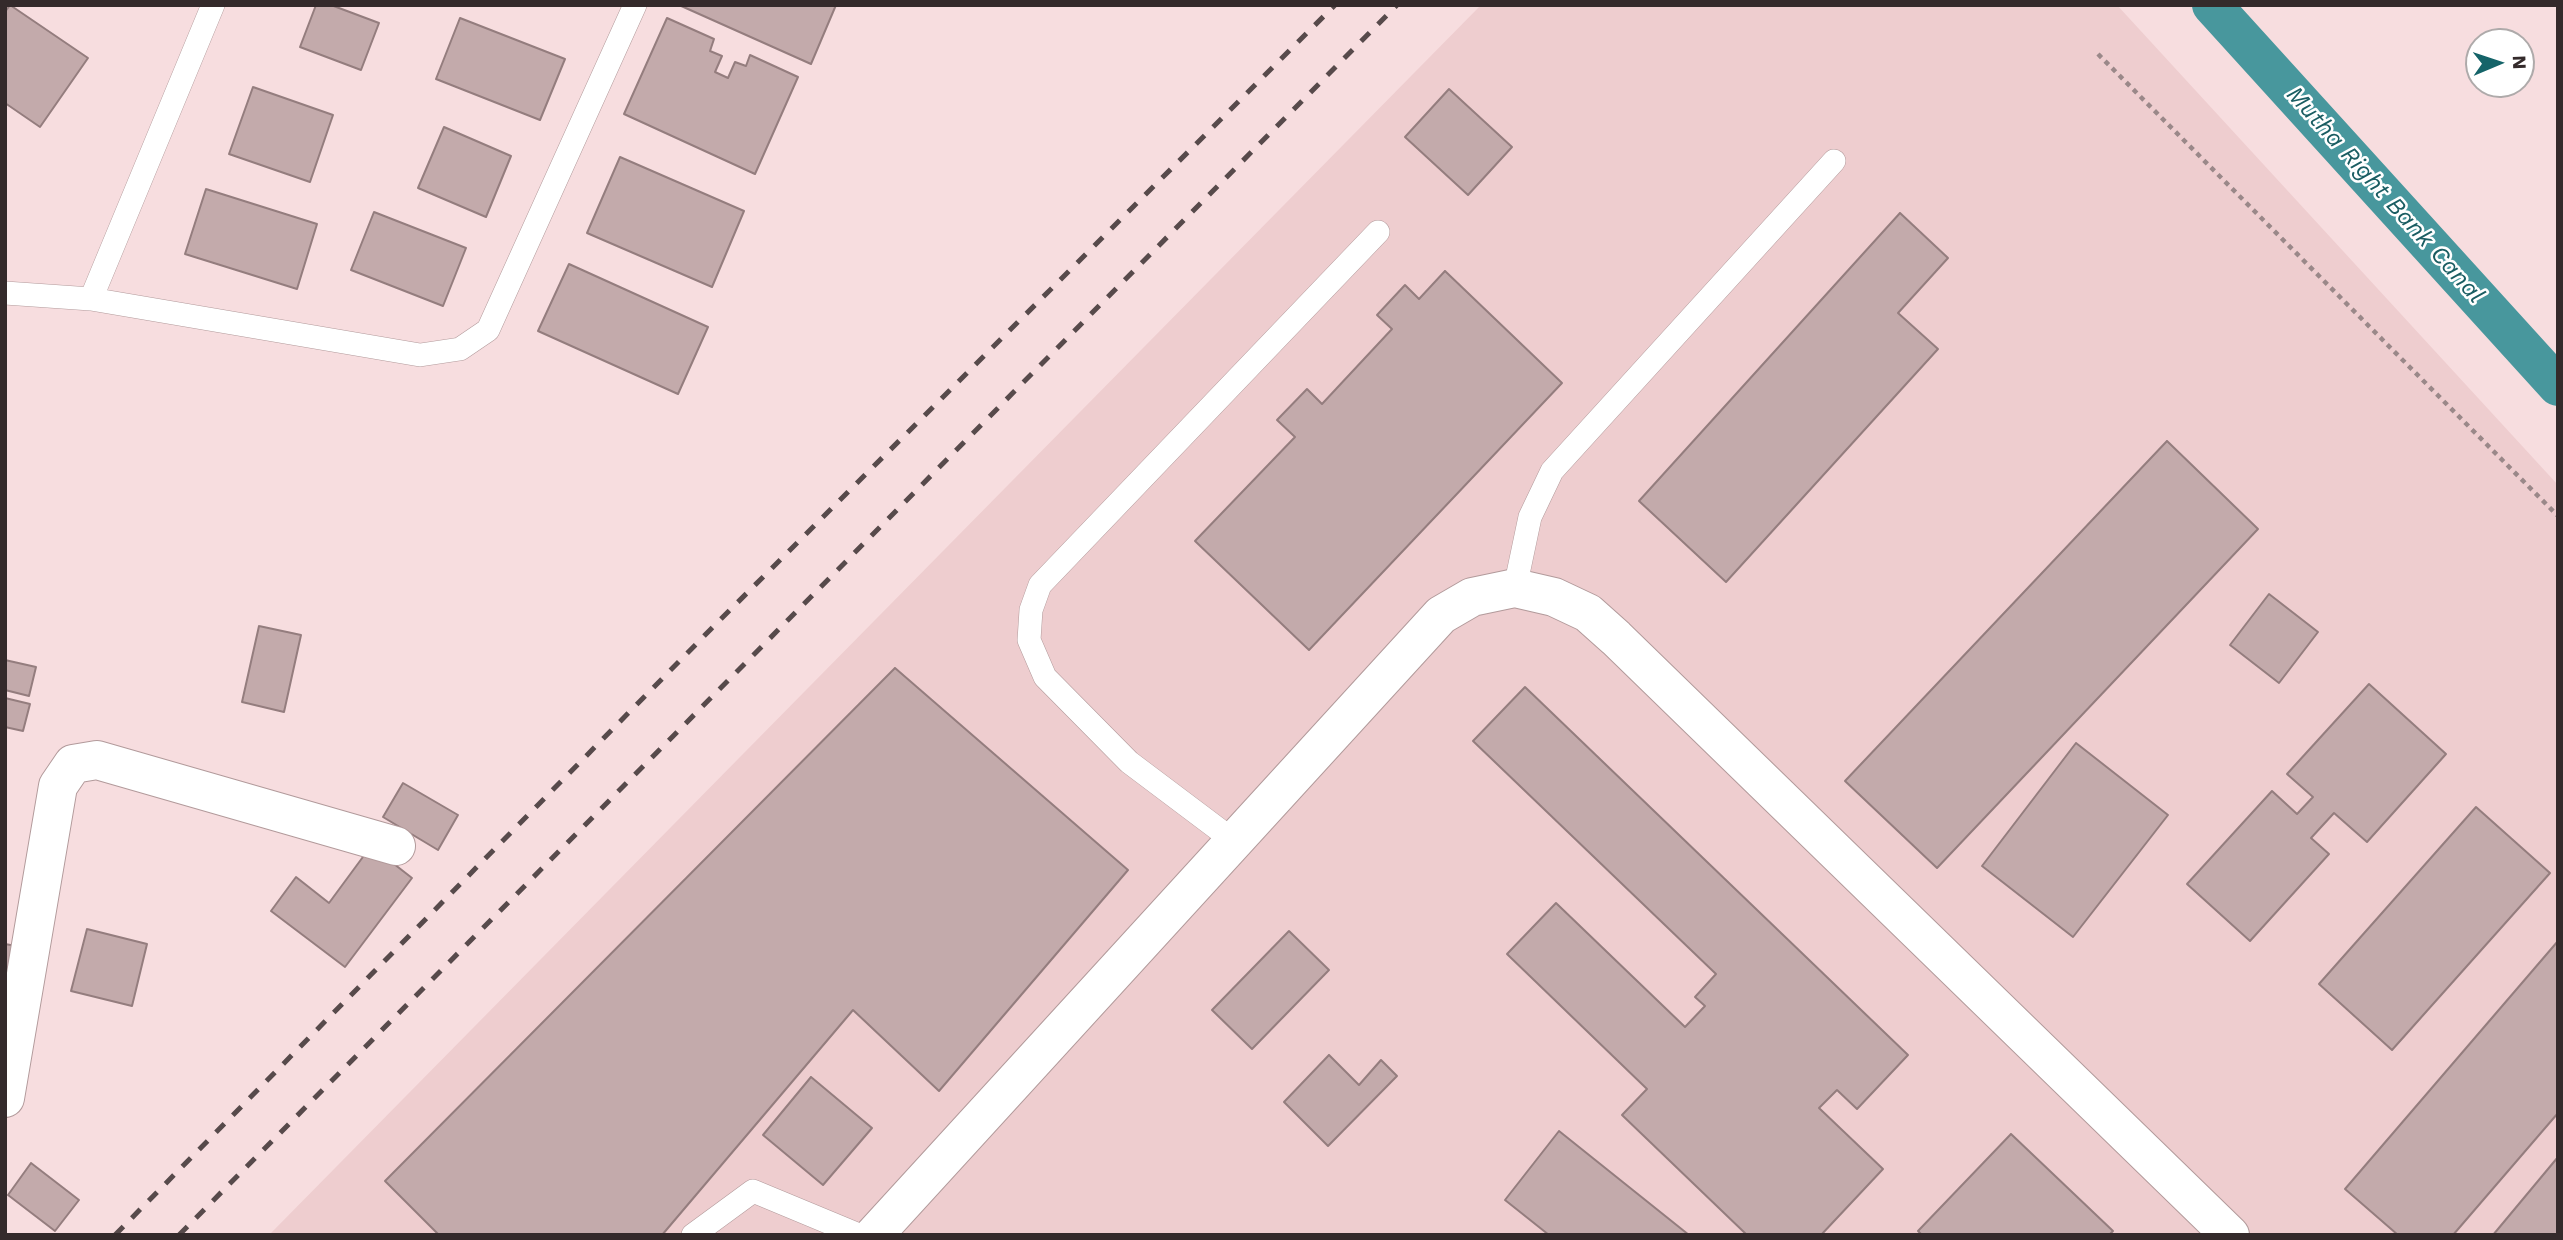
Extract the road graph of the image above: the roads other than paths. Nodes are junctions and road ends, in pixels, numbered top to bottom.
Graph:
1 (213, 5) edge
2 (635, 5) edge
3 (1834, 161) dead end
4 (1378, 232) dead end
5 (5, 293) edge
6 (91, 299) junction
7 (1515, 588) junction
8 (1234, 841) junction
9 (396, 846) dead end
10 (5, 1098) edge
11 (693, 1235) edge
12 (859, 1235) edge
13 (874, 1235) edge
14 (2230, 1235) edge

1 - 6 lane
2 - 6 lane
3 - 7 lane
4 - 8 lane
5 - 6 lane
7 - 8 street
7 - 14 street
8 - 13 street
9 - 10 street
11 - 12 lane

